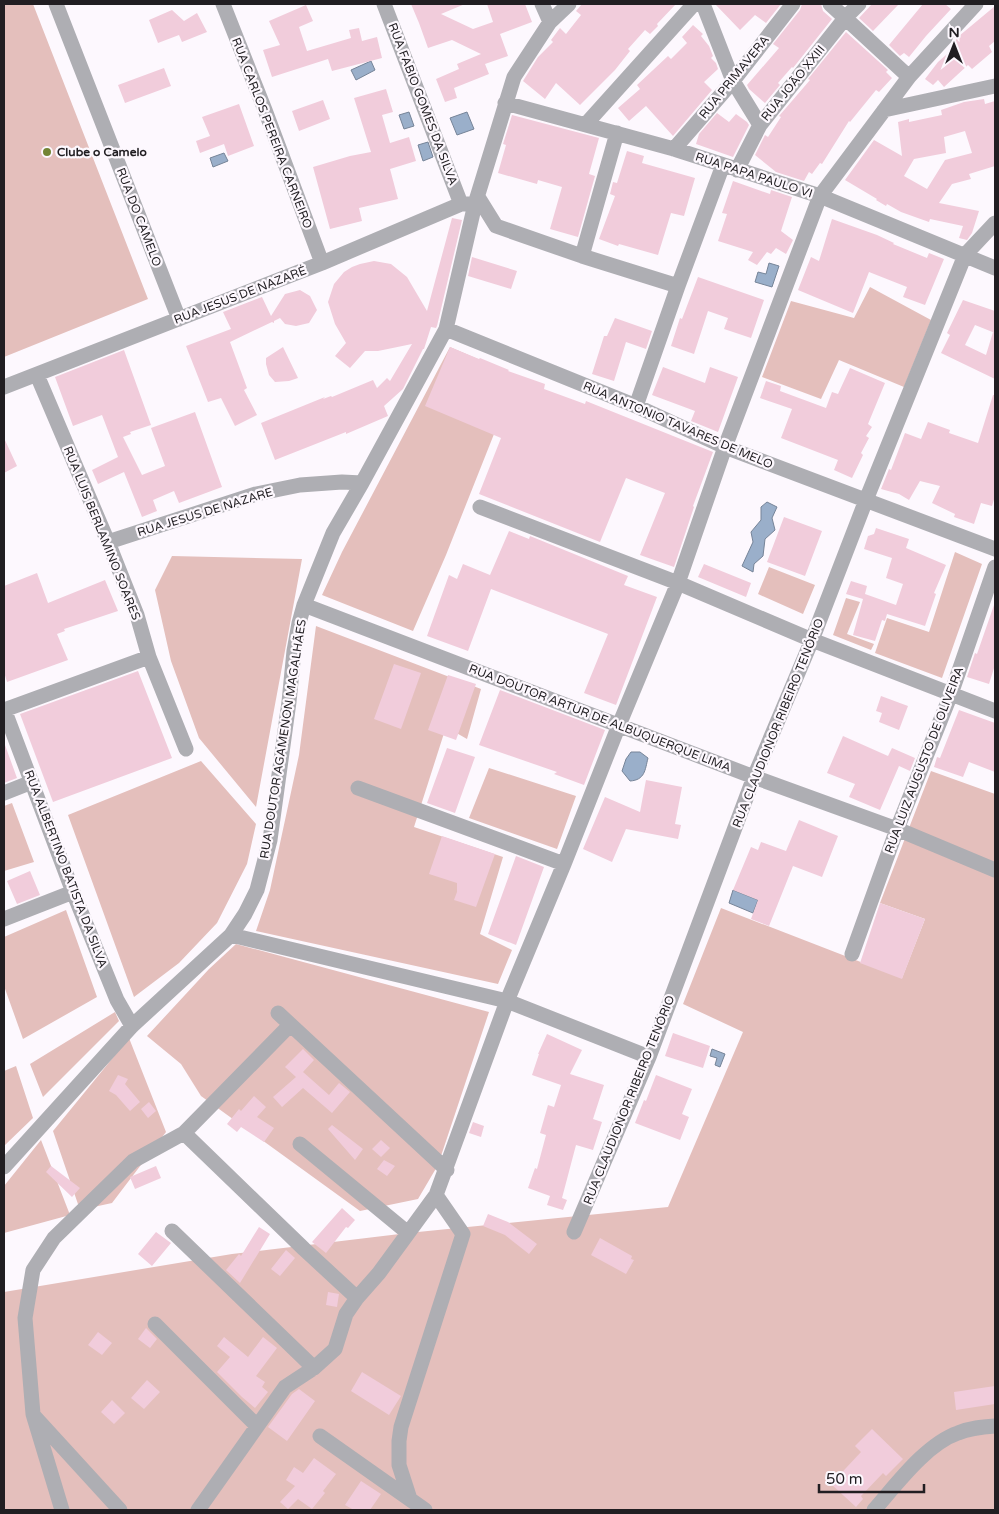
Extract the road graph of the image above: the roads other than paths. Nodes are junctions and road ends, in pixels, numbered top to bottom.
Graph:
1 (56, 4) edge
2 (222, 4) edge
3 (384, 4) edge
4 (542, 4) edge
5 (569, 4) edge
6 (694, 4) edge
7 (704, 4) edge
8 (793, 4) edge
9 (830, 4) edge
10 (859, 4) edge
11 (976, 4) edge
12 (846, 17) junction
13 (550, 22) junction
14 (909, 77) junction
15 (733, 81) junction
16 (995, 86) edge
17 (505, 102) junction
18 (884, 110) junction
19 (586, 124) junction
20 (760, 125) junction
21 (617, 134) junction
22 (674, 149) junction
23 (730, 168) junction
24 (820, 196) junction
25 (471, 201) junction
26 (995, 224) edge
27 (965, 255) junction
28 (582, 256) junction
29 (322, 263) junction
30 (995, 268) edge
31 (678, 286) junction
32 (179, 319) junction
33 (446, 329) junction
34 (36, 375) junction
35 (4, 387) edge
36 (636, 406) junction
37 (725, 448) junction
38 (362, 483) junction
39 (866, 500) junction
40 (480, 507) dead end
41 (108, 542) junction
42 (995, 549) edge
43 (995, 567) edge
44 (678, 583) junction
45 (304, 605) junction
46 (812, 640) junction
47 (149, 657) junction
48 (950, 694) junction
49 (4, 710) edge
50 (995, 711) edge
51 (619, 725) junction
52 (186, 748) dead end
53 (754, 777) junction
54 (32, 782) junction
55 (358, 788) dead end
56 (4, 793) edge
57 (897, 829) junction
58 (564, 864) junction
59 (995, 870) edge
60 (73, 892) junction
61 (4, 919) edge
62 (231, 935) junction
63 (852, 954) dead end
64 (507, 1001) junction
65 (278, 1013) dead end
66 (290, 1025) junction
67 (132, 1026) junction
68 (649, 1057) junction
69 (184, 1133) junction
70 (300, 1144) dead end
71 (4, 1167) edge
72 (447, 1170) junction
73 (436, 1195) junction
74 (172, 1231) dead end
75 (574, 1232) dead end
76 (408, 1233) junction
77 (357, 1298) junction
78 (155, 1324) dead end
79 (314, 1368) junction
80 (33, 1414) junction
81 (257, 1426) junction
82 (995, 1426) edge
83 (320, 1436) dead end
84 (410, 1499) junction
85 (62, 1510) edge
86 (120, 1510) edge
87 (198, 1510) edge
88 (425, 1510) edge
89 (874, 1510) edge

1 - 32 street, RUA DO CAMELO
2 - 29 street, RUA CARLOS PEREIRA CARNEIRO
3 - 25 street, RUA FABIO GOMES DA SILVA
4 - 13 street
5 - 13 street, RUA DOUTOR AGAMENON MAGALHÃES
6 - 19 street
7 - 15 street
8 - 15 street, RUA PRIMAVERA
9 - 12 street
10 - 12 street, RUA JOÃO XXIII
11 - 14 street
12 - 14 street
12 - 20 street, RUA JOÃO XXIII
13 - 17 street, RUA DOUTOR AGAMENON MAGALHÃES
14 - 18 street
15 - 20 street
15 - 22 street, RUA PRIMAVERA
16 - 18 street
17 - 19 street, RUA PAPA PAULO VI
17 - 25 street, RUA DOUTOR AGAMENON MAGALHÃES
18 - 24 street
19 - 21 street, RUA PAPA PAULO VI
20 - 23 street, RUA JOÃO XXIII
21 - 22 street, RUA PAPA PAULO VI
21 - 28 street
22 - 23 street, RUA PAPA PAULO VI
23 - 24 street, RUA PAPA PAULO VI
23 - 31 street, RUA JOÃO XXIII
24 - 27 street, RUA PAPA PAULO VI
24 - 37 street
25 - 28 street, RUA FABIO GOMES DA SILVA
25 - 29 street, RUA JESUS DE NAZARÉ
25 - 33 street, RUA DOUTOR AGAMENON MAGALHÃES
26 - 27 street, RUA CLAUDIONOR RIBEIRO TENÓRIO
27 - 30 street, RUA PAPA PAULO VI
27 - 39 street, RUA CLAUDIONOR RIBEIRO TENÓRIO
28 - 31 street, RUA FABIO GOMES DA SILVA
29 - 32 street, RUA JESUS DE NAZARÉ
31 - 36 street, RUA JOÃO XXIII
32 - 34 street, RUA JESUS DE NAZARÉ
33 - 36 street, RUA ANTONIO TAVARES DE MELO
33 - 38 street, RUA DOUTOR AGAMENON MAGALHÃES
34 - 35 street, RUA JESUS DE NAZARÉ
34 - 41 street, RUA LUIS BERLAMINO SOARES
36 - 37 street, RUA ANTONIO TAVARES DE MELO
37 - 39 street, RUA ANTONIO TAVARES DE MELO
37 - 44 street
38 - 41 street, RUA JESUS DE NAZARE
38 - 45 street, RUA DOUTOR AGAMENON MAGALHÃES
39 - 42 street, RUA ANTONIO TAVARES DE MELO
39 - 46 street, RUA CLAUDIONOR RIBEIRO TENÓRIO
40 - 44 street
41 - 47 street, RUA LUIS BERLAMINO SOARES
43 - 48 street, RUA LUIZ AUGUSTO DE OLIVEIRA
44 - 46 street
44 - 51 street
45 - 51 street, RUA DOUTOR ARTUR DE ALBUQUERQUE LIMA
45 - 62 street, RUA DOUTOR AGAMENON MAGALHÃES
46 - 48 street
46 - 53 street, RUA CLAUDIONOR RIBEIRO TENÓRIO
47 - 49 street
47 - 52 street, RUA LUIS BERLAMINO SOARES
48 - 50 street
48 - 57 street, RUA LUIZ AUGUSTO DE OLIVEIRA
49 - 54 street, RUA ALBERTINO BATISTA DA SILVA
51 - 53 street, RUA DOUTOR ARTUR DE ALBUQUERQUE LIMA
51 - 58 street
53 - 57 street, RUA DOUTOR ARTUR DE ALBUQUERQUE LIMA
53 - 68 street, RUA CLAUDIONOR RIBEIRO TENÓRIO
54 - 56 street
54 - 60 street, RUA ALBERTINO BATISTA DA SILVA
55 - 58 street
57 - 59 street, RUA DOUTOR ARTUR DE ALBUQUERQUE LIMA
57 - 63 street, RUA LUIZ AUGUSTO DE OLIVEIRA
58 - 64 street
60 - 61 street
60 - 67 street, RUA ALBERTINO BATISTA DA SILVA
62 - 64 street
62 - 67 street, RUA DOUTOR AGAMENON MAGALHÃES
64 - 68 street
64 - 72 street
65 - 66 street
66 - 69 street
66 - 72 street
67 - 71 street, RUA DOUTOR AGAMENON MAGALHÃES
68 - 75 street, RUA CLAUDIONOR RIBEIRO TENÓRIO
69 - 77 street
69 - 80 street
70 - 76 street
72 - 73 street
73 - 76 street
73 - 84 street
74 - 79 street
76 - 77 street
77 - 79 street
78 - 81 street
79 - 81 street
80 - 85 street
80 - 86 street
81 - 87 street
82 - 89 street
83 - 84 street
84 - 88 street

